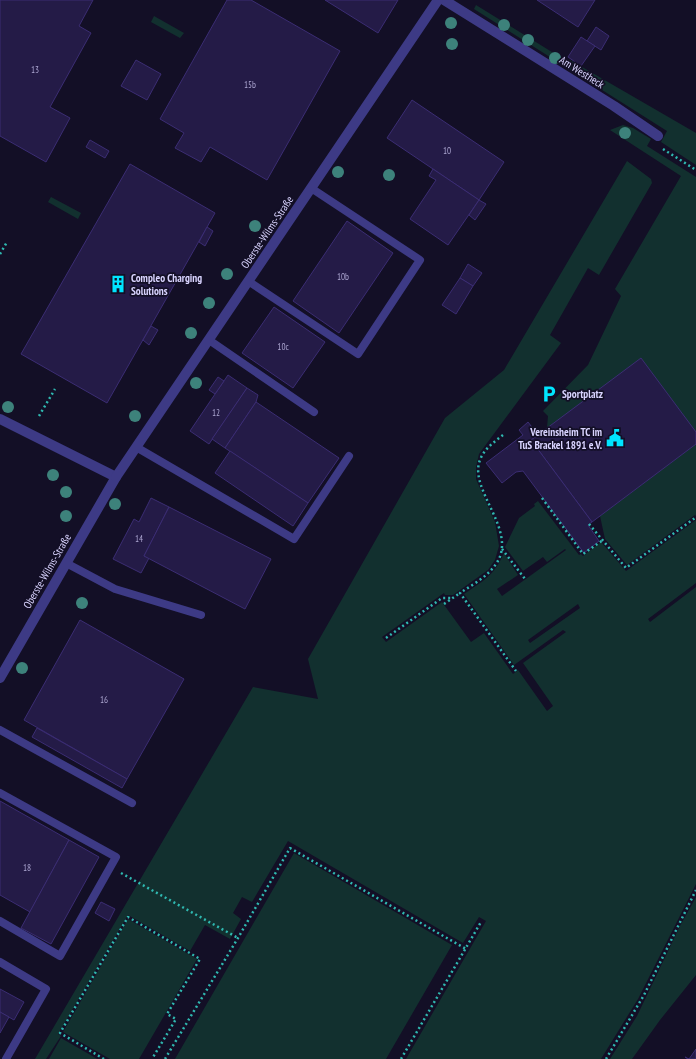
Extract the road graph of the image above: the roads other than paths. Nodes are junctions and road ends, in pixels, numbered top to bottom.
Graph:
1 (438, 0) edge
2 (444, 0) edge
3 (658, 136) road end
4 (311, 188) junction
5 (248, 281) junction
6 (209, 340) junction
7 (314, 412) dead end
8 (0, 419) edge
9 (136, 447) junction
10 (349, 456) dead end
11 (116, 477) junction
12 (66, 562) junction
13 (201, 615) dead end
14 (0, 678) edge
15 (0, 730) edge
16 (0, 793) edge
17 (132, 803) dead end
18 (0, 921) edge
19 (0, 962) edge
20 (6, 1059) edge

1 - 4 street, Oberste-Wilms-Straße
2 - 3 street, Am Westheck
4 - 5 street, Oberste-Wilms-Straße
4 - 5 lane
5 - 6 street, Oberste-Wilms-Straße
6 - 7 lane
6 - 9 street, Oberste-Wilms-Straße
8 - 11 street
9 - 10 lane
9 - 11 street, Oberste-Wilms-Straße
11 - 12 street, Oberste-Wilms-Straße
12 - 13 lane
12 - 14 street, Oberste-Wilms-Straße
15 - 17 lane
16 - 18 lane
19 - 20 lane

